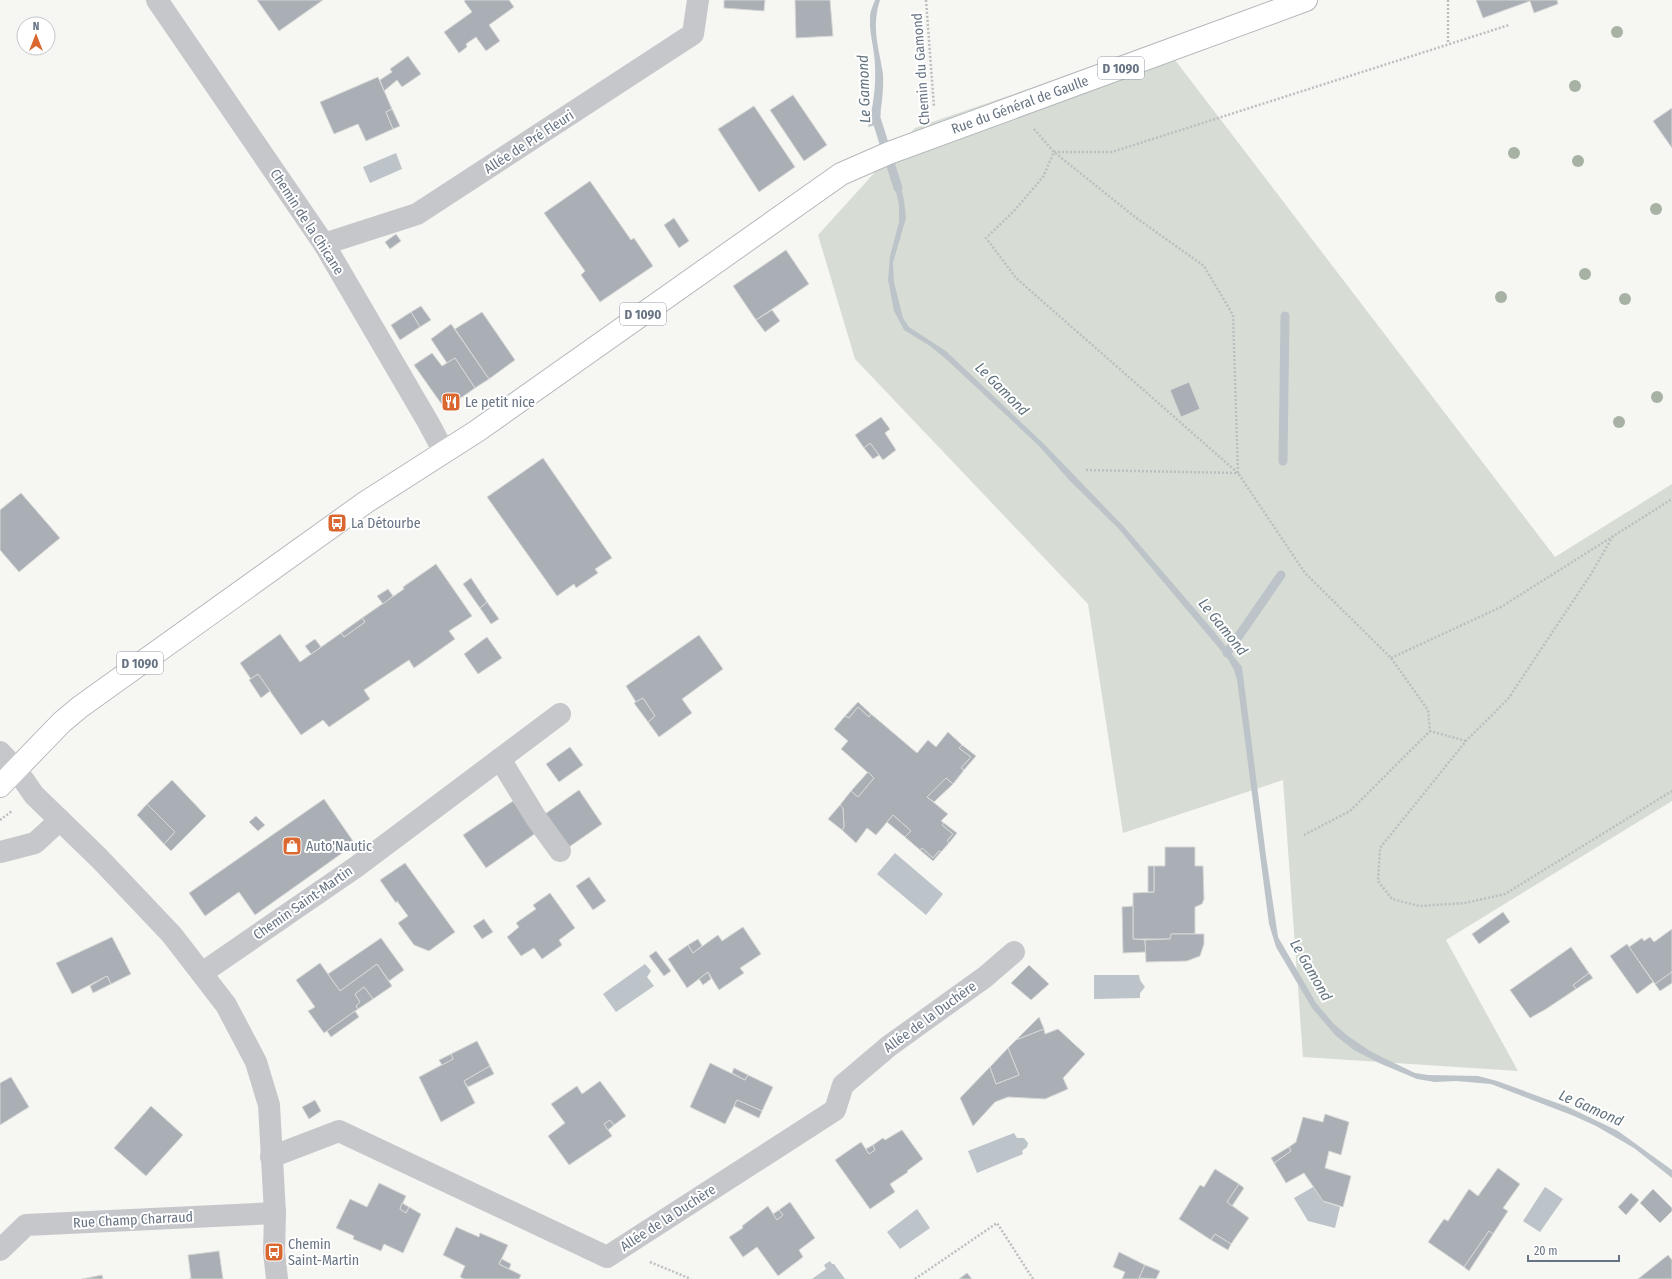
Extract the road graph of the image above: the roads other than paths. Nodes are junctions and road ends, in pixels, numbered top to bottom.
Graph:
1 (157, 0) edge
2 (698, 0) edge
3 (1306, 0) edge
4 (324, 244) junction
5 (444, 452) junction
6 (560, 714) dead end
7 (0, 752) edge
8 (500, 759) junction
9 (16, 769) junction
10 (0, 786) edge
11 (60, 820) junction
12 (560, 851) dead end
13 (0, 852) edge
14 (1014, 952) dead end
15 (202, 973) junction
16 (271, 1157) junction
17 (275, 1213) junction
18 (0, 1250) edge
19 (277, 1279) edge

1 - 4 street, Chemin de la Chicane
2 - 4 street, Allée de Pré Fleuri
3 - 5 main road, Rue du Général de Gaulle / D 1090
4 - 5 street, Chemin de la Chicane
5 - 9 main road, D 1090
6 - 8 street, Chemin Saint-Martin
7 - 9 street
8 - 12 street
8 - 15 street, Chemin Saint-Martin
9 - 10 main road, D 1090
9 - 11 street
11 - 13 street
11 - 15 street
14 - 16 street, Allée de la Duchère
15 - 16 street
16 - 17 street
17 - 18 street, Rue Champ Charraud
17 - 19 street

